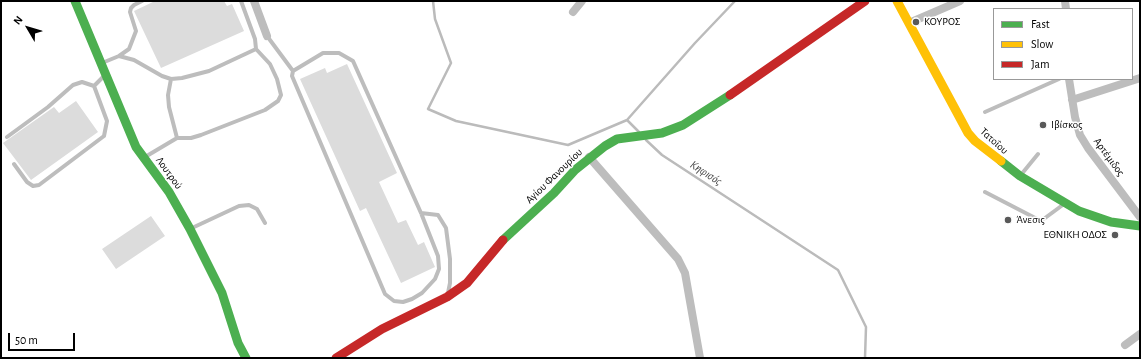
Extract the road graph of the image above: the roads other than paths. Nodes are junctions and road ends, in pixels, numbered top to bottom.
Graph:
1 (75, 1) edge
2 (142, 1) edge
3 (241, 1) edge
4 (254, 1) edge
5 (582, 1) edge
6 (865, 1) edge
7 (897, 1) edge
8 (960, 1) edge
9 (573, 12) dead end
10 (909, 23) junction
11 (267, 36) joint
12 (256, 49) junction
13 (119, 56) junction
14 (100, 63) junction
15 (293, 71) junction
16 (105, 74) junction
17 (1140, 78) edge
18 (172, 79) junction
19 (1057, 80) edge
20 (1069, 80) edge
21 (94, 86) junction
22 (1072, 100) junction
23 (984, 112) dead end
24 (7, 137) dead end
25 (177, 138) junction
26 (1038, 154) dead end
27 (590, 157) junction
28 (143, 158) junction
29 (14, 164) dead end
30 (1020, 176) junction
31 (985, 192) dead end
32 (1064, 203) junction
33 (421, 213) junction
34 (1140, 217) edge
35 (265, 223) dead end
36 (1140, 226) edge
37 (190, 229) junction
38 (447, 297) junction
39 (1140, 334) edge
40 (1125, 344) dead end
41 (246, 358) edge
42 (336, 358) edge
43 (700, 358) edge

1 - 14 street, Λουτρού
2 - 13 lane
3 - 12 lane
4 - 11 street
5 - 9 street
6 - 27 street, Αγίου Φανουρίου
7 - 10 street, Τατοΐου
8 - 10 street
10 - 30 street, Τατοΐου
11 - 15 lane
12 - 18 lane
12 - 25 lane
13 - 14 lane
13 - 18 lane
14 - 16 street, Λουτρού
15 - 33 lane
15 - 33 lane
16 - 21 lane
16 - 28 street, Λουτρού
17 - 22 street
18 - 25 lane
19 - 23 lane
20 - 22 street, Αρτέμιδος
21 - 24 lane
21 - 29 lane
22 - 34 street, Αρτέμιδος
25 - 28 lane
26 - 30 lane
27 - 38 street, Αγίου Φανουρίου
27 - 43 street
28 - 37 street, Λουτρού
30 - 32 street, Τατοΐου
31 - 32 lane
32 - 36 street, Τατοΐου
33 - 38 lane
35 - 37 lane
37 - 41 street, Λουτρού
38 - 42 street, Αγίου Φανουρίου
39 - 40 street

